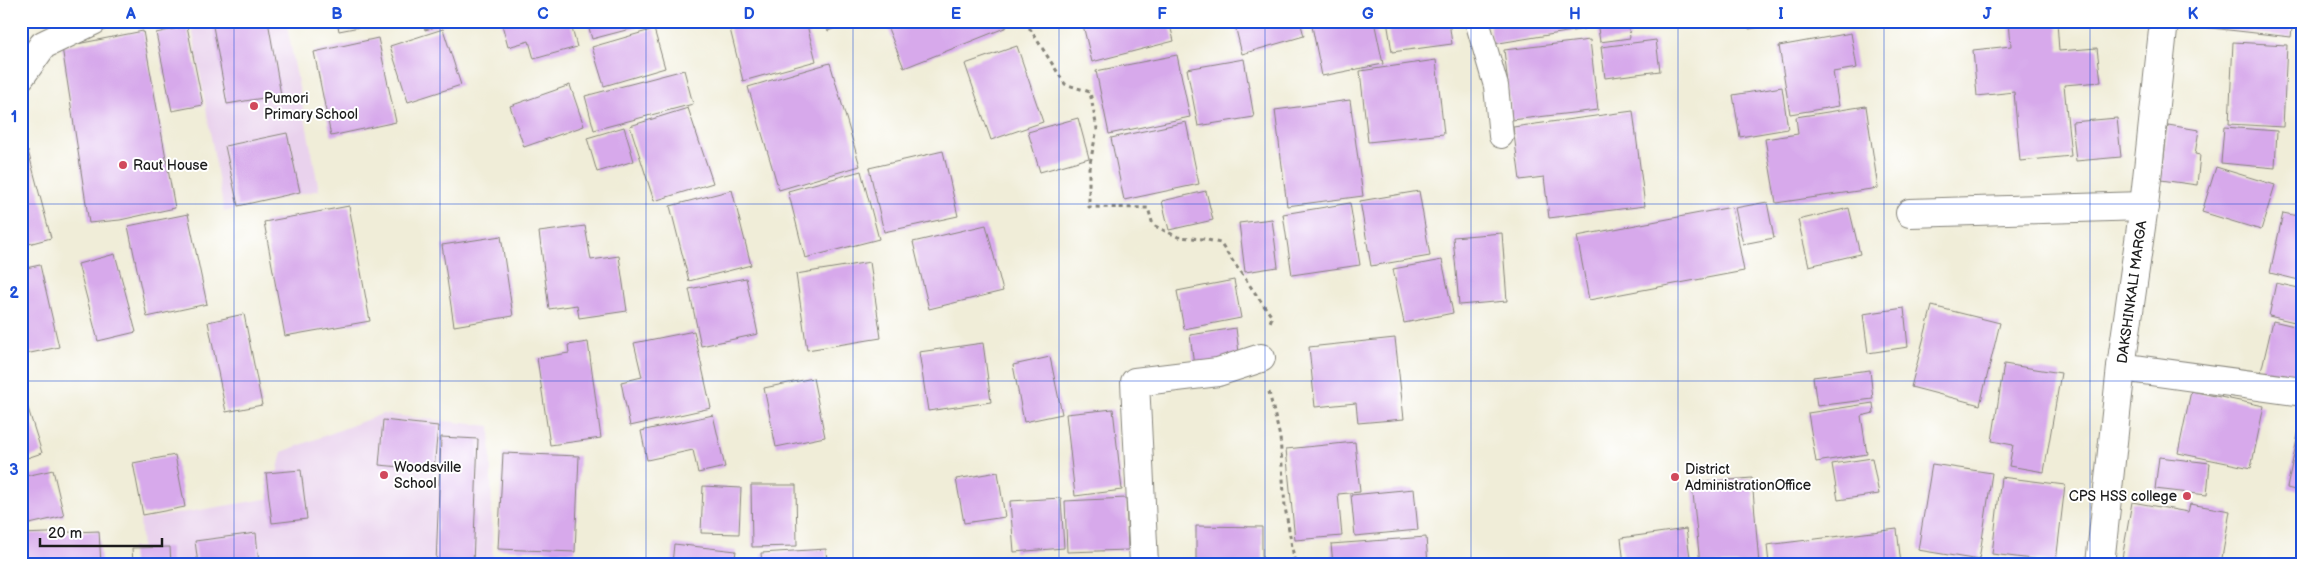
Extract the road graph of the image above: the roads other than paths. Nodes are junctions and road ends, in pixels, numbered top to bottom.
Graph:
1 (93, 21) edge
2 (1478, 21) edge
3 (2164, 21) edge
4 (21, 76) edge
5 (1501, 136) dead end
6 (2144, 206) junction
7 (1910, 212) dead end
8 (1261, 358) road end
9 (2121, 367) junction
10 (2303, 392) edge
11 (1144, 564) edge
12 (2100, 564) edge

1 - 4 street
2 - 5 lane
3 - 6 street, DAKSHINKALI MARGA
6 - 7 street
6 - 9 street, DAKSHINKALI MARGA
8 - 11 street
9 - 10 street
9 - 12 street, DAKSHINKALI MARGA

